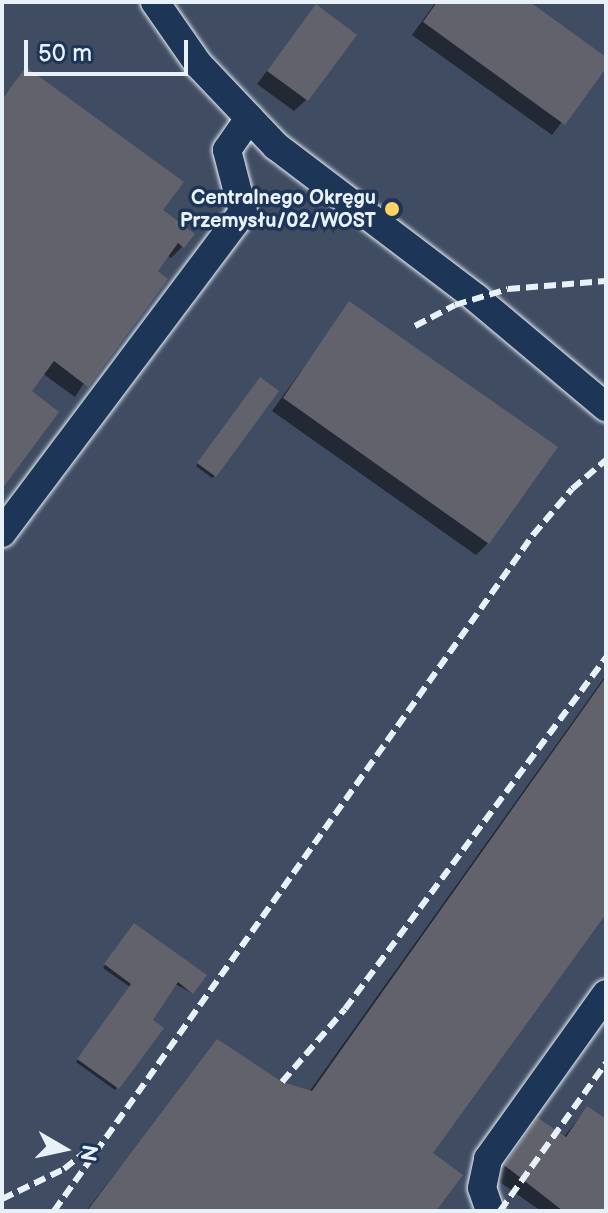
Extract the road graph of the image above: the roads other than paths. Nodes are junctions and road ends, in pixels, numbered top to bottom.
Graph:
1 (155, 2) edge
2 (249, 118) junction
3 (606, 407) edge
4 (2, 533) edge
5 (606, 994) edge
6 (490, 1211) edge

1 - 2 street
2 - 3 street
2 - 4 street
5 - 6 street

